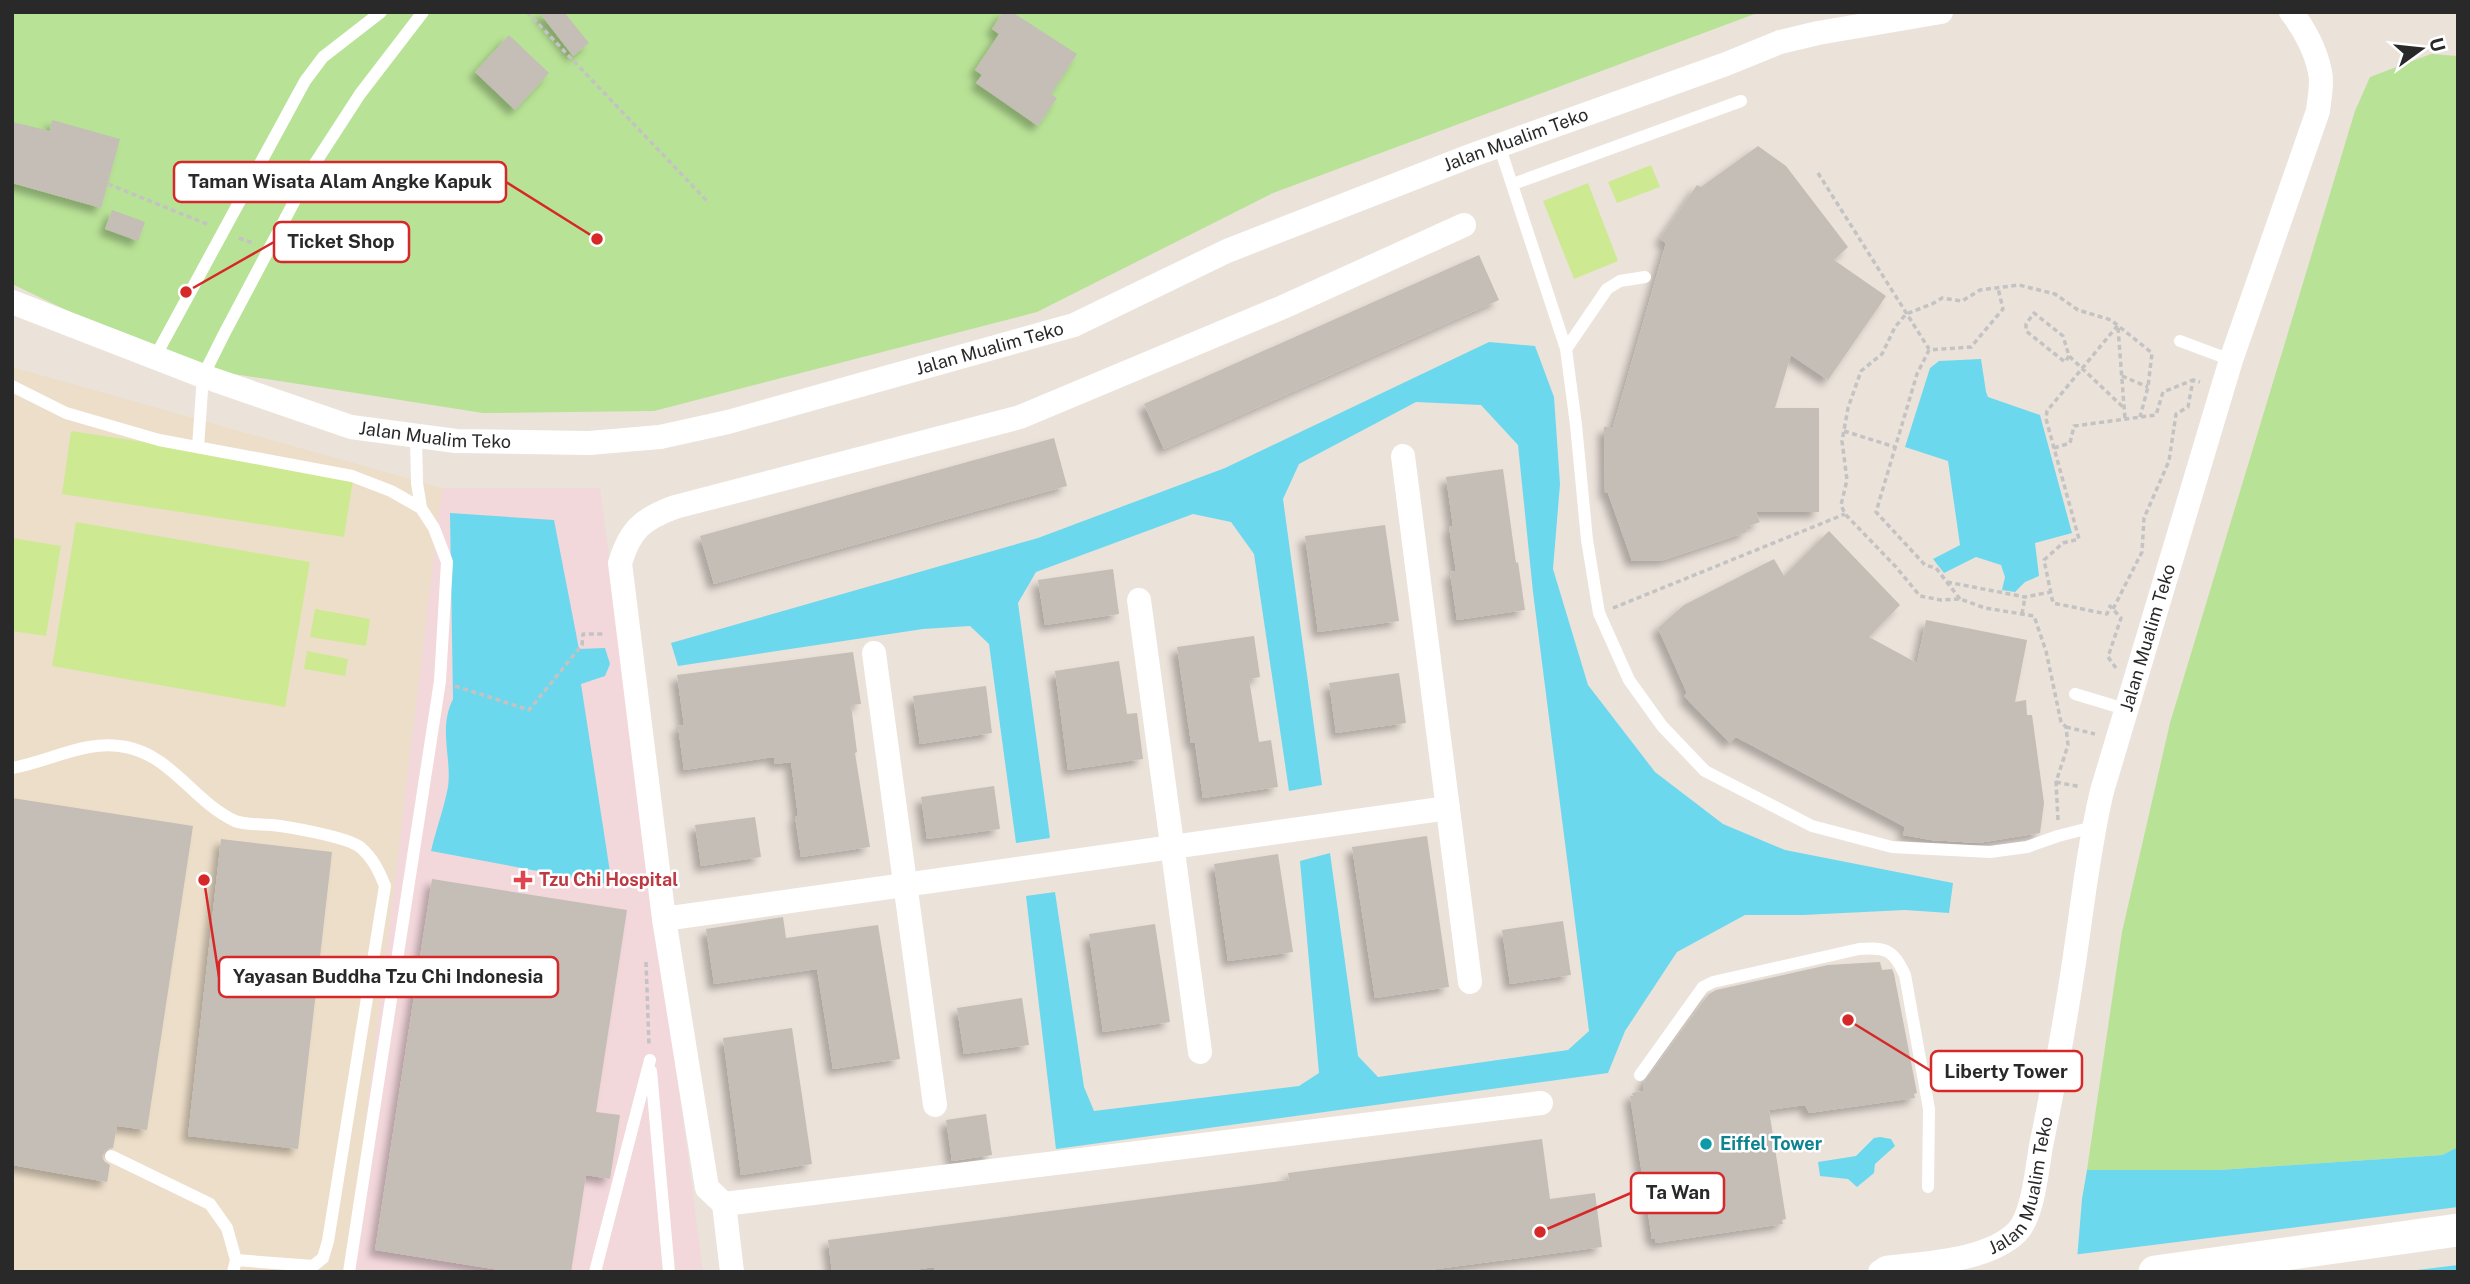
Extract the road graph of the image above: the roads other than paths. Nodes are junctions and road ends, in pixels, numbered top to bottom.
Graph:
1 (381, 12) edge
2 (423, 12) edge
3 (1941, 12) edge
4 (2291, 12) edge
5 (1741, 101) dead end
6 (1499, 145) junction
7 (1513, 184) junction
8 (1464, 225) dead end
9 (1646, 276) dead end
10 (12, 302) edge
11 (2180, 341) dead end
12 (1566, 349) junction
13 (155, 357) junction
14 (2231, 360) junction
15 (203, 376) junction
16 (12, 386) edge
17 (416, 436) junction
18 (198, 447) junction
19 (1403, 456) dead end
20 (421, 508) junction
21 (1139, 600) dead end
22 (874, 653) dead end
23 (2074, 694) dead end
24 (2128, 698) junction
25 (12, 768) edge
26 (1448, 808) junction
27 (2093, 828) junction
28 (1172, 847) junction
29 (904, 885) junction
30 (664, 919) junction
31 (1470, 982) dead end
32 (1200, 1052) dead end
33 (1640, 1075) dead end
34 (1541, 1103) dead end
35 (935, 1105) dead end
36 (111, 1156) dead end
37 (1928, 1186) dead end
38 (724, 1204) junction
39 (2458, 1230) edge
40 (1966, 1263) edge
41 (234, 1266) edge
42 (301, 1269) edge
43 (349, 1272) edge
44 (596, 1272) edge
45 (669, 1272) edge
46 (732, 1272) edge
47 (1880, 1272) edge
48 (2155, 1272) edge

1 - 13 lane
2 - 15 lane
3 - 6 street, Jalan Mualim Teko
4 - 14 street, Jalan Mualim Teko
5 - 7 lane
6 - 7 lane
6 - 17 street, Jalan Mualim Teko
7 - 12 lane
8 - 30 street
9 - 12 lane
10 - 13 street, Jalan Mualim Teko
11 - 14 lane
12 - 27 lane
13 - 15 street, Jalan Mualim Teko
14 - 24 street, Jalan Mualim Teko
15 - 17 street, Jalan Mualim Teko
15 - 18 lane
16 - 18 lane
17 - 20 lane
18 - 20 lane
19 - 26 street
20 - 43 lane
21 - 28 street
22 - 29 street
23 - 24 lane
24 - 27 street, Jalan Mualim Teko
25 - 42 lane
26 - 28 street
26 - 31 street
27 - 40 street, Jalan Mualim Teko
28 - 29 street
28 - 32 street
29 - 30 street
29 - 35 street
30 - 38 street
33 - 37 lane
34 - 38 street
36 - 41 lane
38 - 46 street
39 - 48 main road
40 - 47 street, Jalan Mualim Teko
41 - 42 lane
44 - 45 lane

